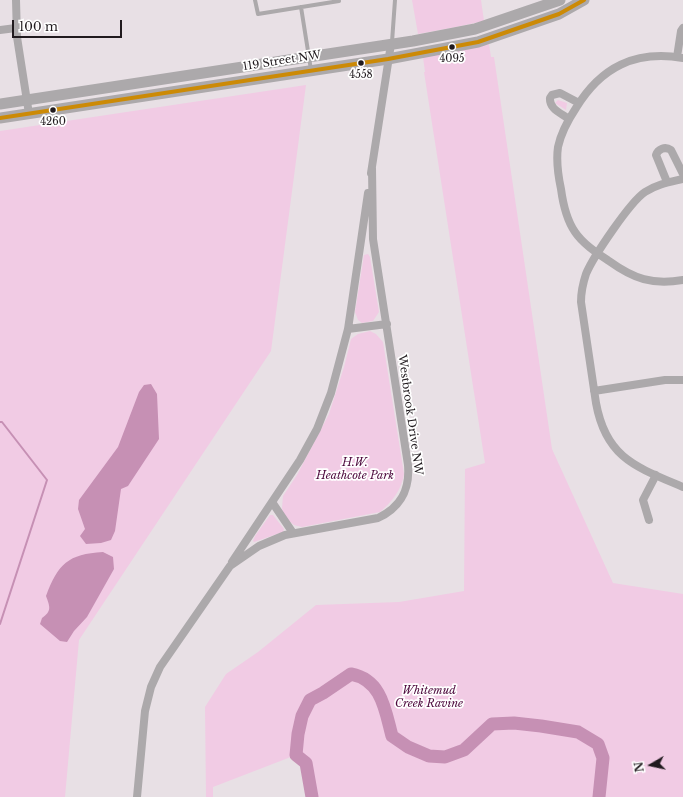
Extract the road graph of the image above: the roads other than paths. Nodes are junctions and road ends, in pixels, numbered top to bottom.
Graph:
1 (16, 0) edge
2 (255, 0) edge
3 (338, 0) edge
4 (395, 0) edge
5 (560, 0) edge
6 (584, 0) edge
7 (301, 7) junction
8 (16, 28) junction
9 (683, 28) edge
10 (0, 30) edge
11 (391, 44) junction
12 (308, 57) junction
13 (680, 57) edge
14 (388, 59) junction
15 (311, 70) junction
16 (27, 100) junction
17 (579, 103) junction
18 (0, 104) edge
19 (29, 114) junction
20 (0, 118) edge
21 (569, 119) junction
22 (372, 168) junction
23 (683, 174) edge
24 (683, 179) edge
25 (666, 182) junction
26 (598, 253) junction
27 (683, 280) edge
28 (387, 324) junction
29 (348, 329) junction
30 (683, 380) edge
31 (594, 391) junction
32 (656, 475) junction
33 (683, 487) edge
34 (272, 502) junction
35 (649, 520) dead end
36 (294, 533) junction
37 (230, 566) junction
38 (137, 797) edge

1 - 8 street
2 - 7 lane
3 - 7 lane
4 - 11 lane
5 - 11 main road, 119 Street NW
6 - 14 main road, 119 Street NW
7 - 12 lane
8 - 10 street
8 - 16 street
9 - 13 street
11 - 12 main road, 119 Street NW
11 - 14 street, Westbrook Drive NW
12 - 15 lane
12 - 16 main road, 119 Street NW
13 - 17 street
14 - 15 main road, 119 Street NW
14 - 22 street, Westbrook Drive NW
15 - 19 main road, 119 Street NW
16 - 18 main road, 119 Street NW
16 - 19 street
17 - 21 street
17 - 21 street
19 - 20 main road, 119 Street NW
21 - 26 street
22 - 28 street, Westbrook Drive NW
22 - 29 street, Westbrook Drive NW
23 - 25 street
24 - 25 street
25 - 26 street
26 - 27 street
26 - 31 street
28 - 29 street
28 - 36 street, Westbrook Drive NW
29 - 34 street, Westbrook Drive NW
30 - 31 street
31 - 32 street
32 - 33 street
32 - 35 street
34 - 36 street
34 - 37 street, Westbrook Drive NW
36 - 37 street, Westbrook Drive NW
37 - 38 street, Westbrook Drive NW

